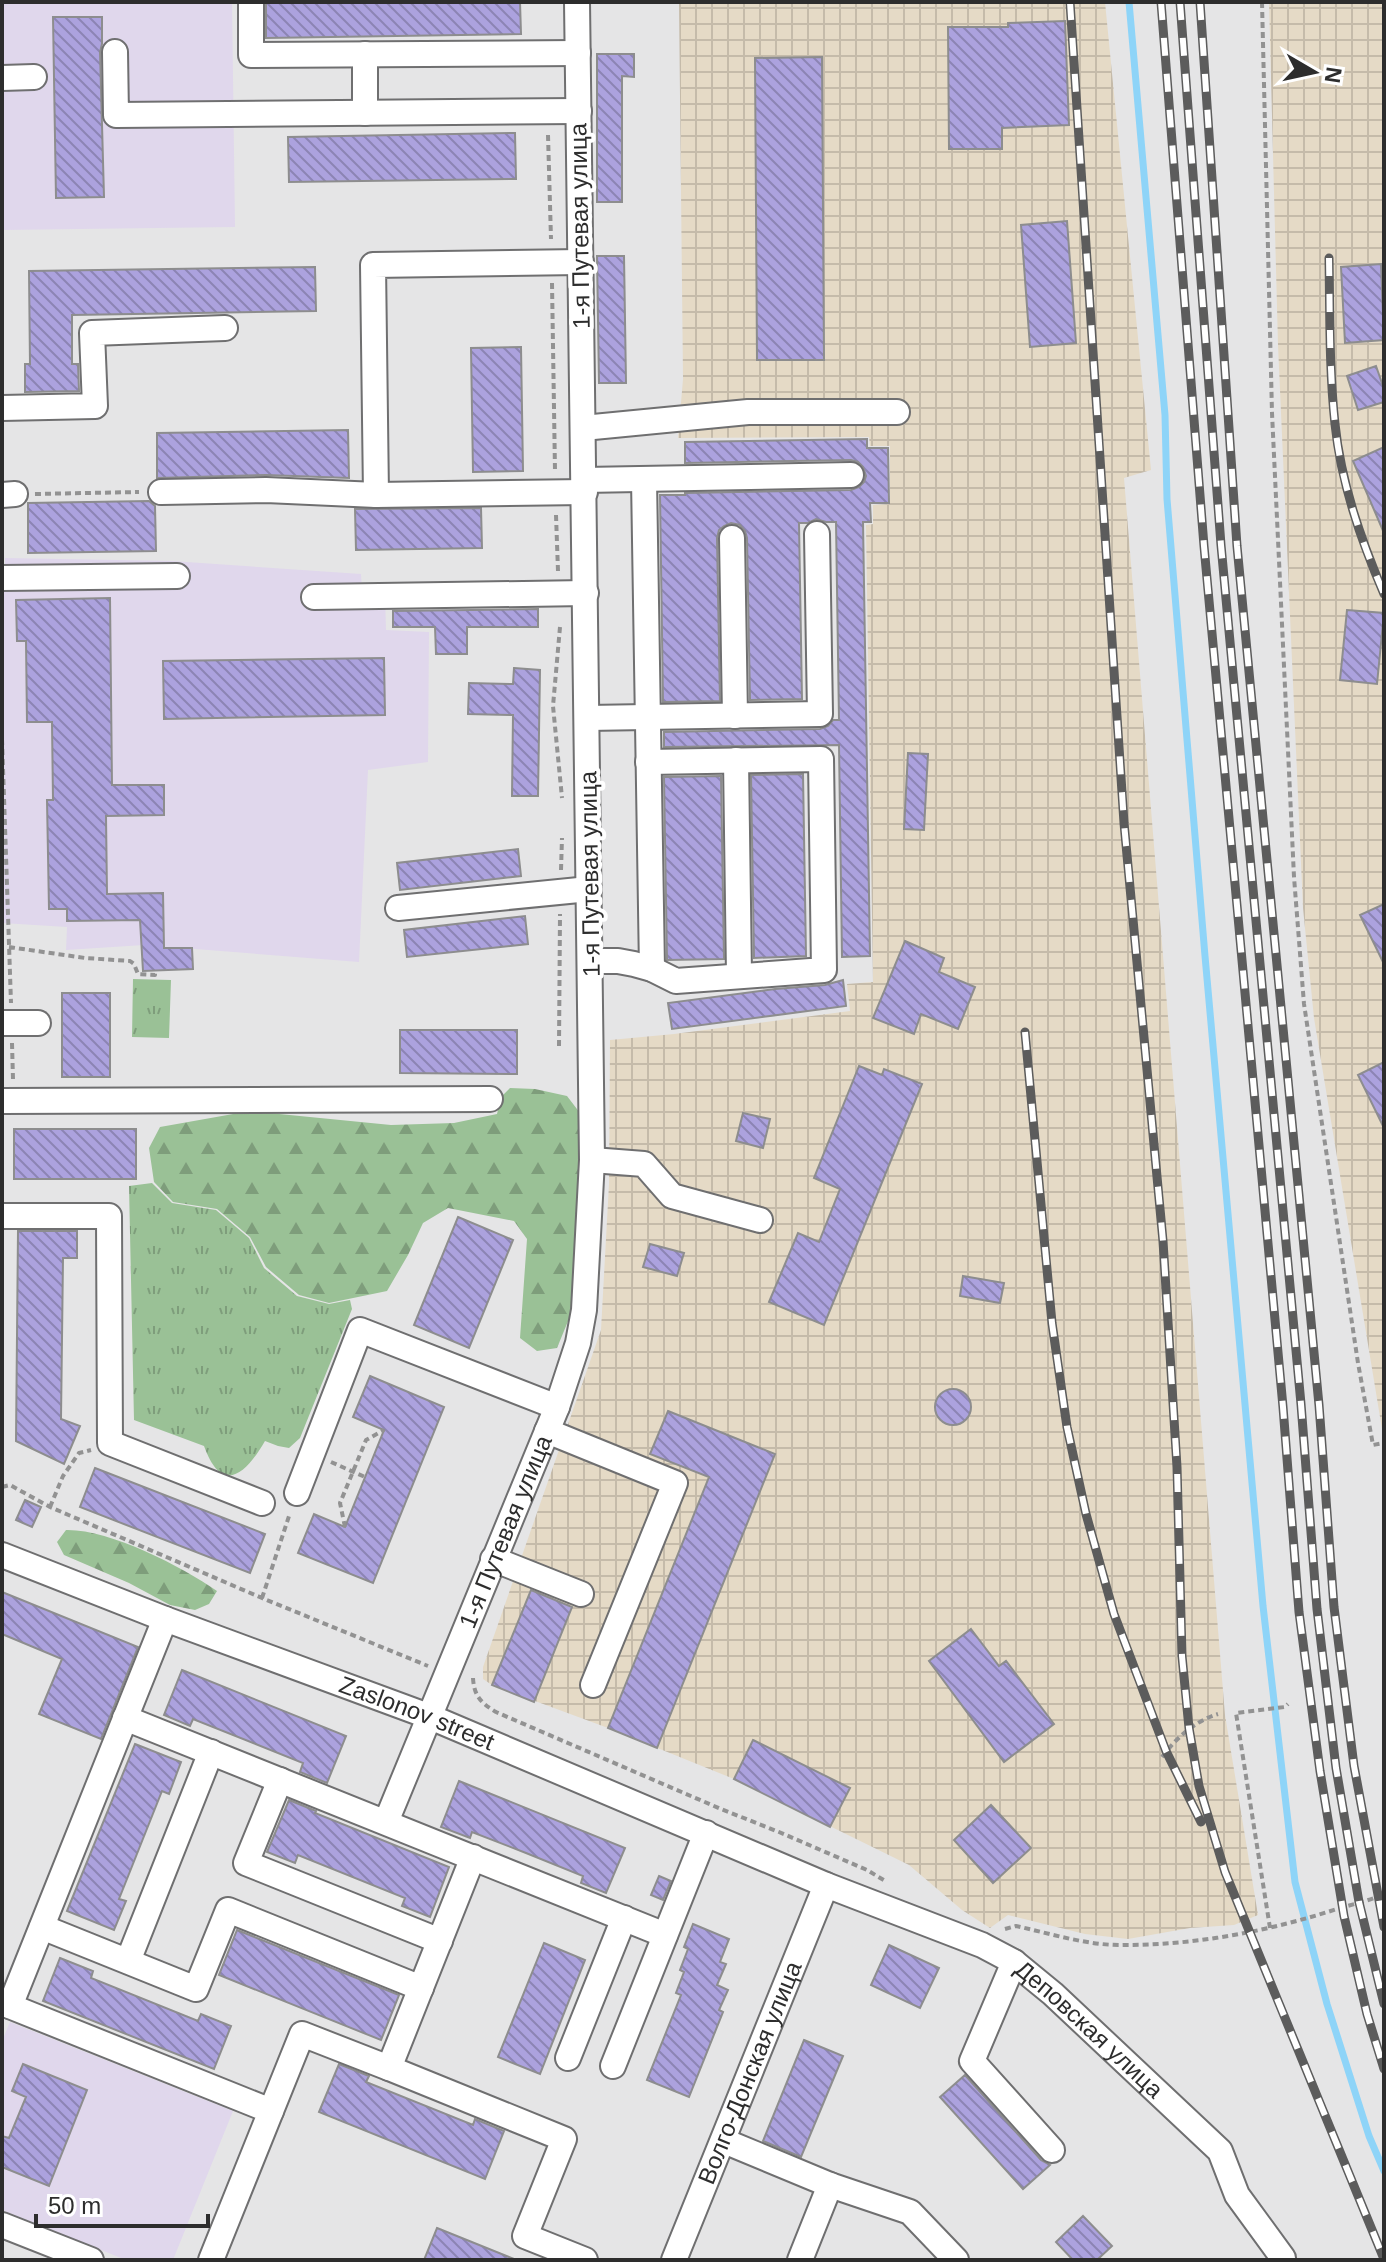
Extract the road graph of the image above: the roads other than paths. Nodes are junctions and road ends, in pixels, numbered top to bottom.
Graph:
1 (251, 2) edge
2 (577, 2) edge
3 (115, 52) dead end
4 (578, 53) junction
5 (365, 54) junction
6 (34, 77) dead end
7 (2, 78) edge
8 (579, 111) junction
9 (365, 113) junction
10 (581, 262) junction
11 (225, 328) dead end
12 (2, 408) edge
13 (897, 412) dead end
14 (583, 428) junction
15 (851, 475) dead end
16 (644, 479) junction
17 (584, 486) junction
18 (161, 492) road end
19 (376, 495) junction
20 (817, 534) dead end
21 (732, 538) dead end
22 (177, 576) dead end
23 (2, 578) edge
24 (586, 593) junction
25 (314, 597) dead end
26 (735, 716) junction
27 (647, 717) junction
28 (588, 718) junction
29 (736, 760) junction
30 (648, 762) junction
31 (589, 889) junction
32 (398, 908) dead end
33 (591, 961) junction
34 (652, 969) junction
35 (739, 975) junction
36 (7, 1023) edge
37 (38, 1023) dead end
38 (490, 1099) dead end
39 (8, 1101) edge
40 (592, 1160) junction
41 (2, 1216) edge
42 (760, 1220) dead end
43 (557, 1407) junction
44 (547, 1431) junction
45 (297, 1493) road end
46 (262, 1503) dead end
47 (2, 1555) edge
48 (493, 1559) junction
49 (581, 1594) dead end
50 (165, 1619) junction
51 (593, 1685) dead end
52 (428, 1716) junction
53 (125, 1718) junction
54 (211, 1752) junction
55 (280, 1780) junction
56 (386, 1822) junction
57 (706, 1833) junction
58 (473, 1857) junction
59 (826, 1885) junction
60 (624, 1918) junction
61 (42, 1927) junction
62 (665, 1935) junction
63 (440, 1941) junction
64 (128, 1961) junction
65 (1014, 1962) junction
66 (421, 1988) junction
67 (6, 2004) edge
68 (568, 2058) dead end
69 (613, 2066) dead end
70 (389, 2068) junction
71 (271, 2111) junction
72 (724, 2141) junction
73 (1052, 2150) dead end
74 (830, 2185) junction
75 (2, 2225) edge
76 (1283, 2258) edge
77 (91, 2260) edge
78 (211, 2260) edge
79 (585, 2260) edge
80 (674, 2260) edge
81 (800, 2260) edge
82 (956, 2260) edge

1 - 5 street
2 - 4 street, 1-я Путевая улица
3 - 9 street
4 - 5 street
4 - 8 street, 1-я Путевая улица
5 - 9 street
6 - 7 street
8 - 9 street
8 - 10 street, 1-я Путевая улица
10 - 14 street, 1-я Путевая улица
10 - 19 street
11 - 12 street
13 - 14 street
14 - 17 street, 1-я Путевая улица
15 - 16 street
16 - 17 street
16 - 27 street
17 - 19 street
17 - 24 street, 1-я Путевая улица
18 - 19 street
20 - 26 street
21 - 26 street
22 - 23 street
24 - 25 street
24 - 28 street, 1-я Путевая улица
26 - 27 street
27 - 28 street
27 - 30 street
28 - 31 street, 1-я Путевая улица
29 - 30 street
29 - 35 street
29 - 35 street
30 - 34 street
31 - 32 street
31 - 33 street, 1-я Путевая улица
33 - 34 street
33 - 40 street, 1-я Путевая улица
34 - 35 street
36 - 37 street
38 - 39 street
40 - 42 street
40 - 43 street, 1-я Путевая улица
41 - 46 street
43 - 44 street, 1-я Путевая улица
43 - 45 street
44 - 48 street, 1-я Путевая улица
44 - 51 street
47 - 50 street, Zaslonov street
48 - 49 street
48 - 52 street, 1-я Путевая улица
50 - 52 street, Zaslonov street
50 - 53 street
52 - 56 street, 1-я Путевая улица
52 - 57 street, Zaslonov street
53 - 54 street
53 - 61 street
54 - 55 street
54 - 64 street
55 - 56 street
55 - 63 street
56 - 58 street
57 - 59 street, Zaslonov street
57 - 62 street
58 - 60 street
58 - 63 street
59 - 65 street, Деповская улица
59 - 72 street, Волго-Донская улица
60 - 62 street
60 - 68 street
61 - 64 street
61 - 67 street
62 - 69 street
63 - 66 street
64 - 66 street
65 - 73 street
65 - 76 street, Деповская улица
66 - 70 street
67 - 71 street
70 - 71 street
70 - 79 street
71 - 78 street
72 - 74 street
72 - 80 street, Волго-Донская улица
74 - 81 street
74 - 82 street
75 - 77 street

